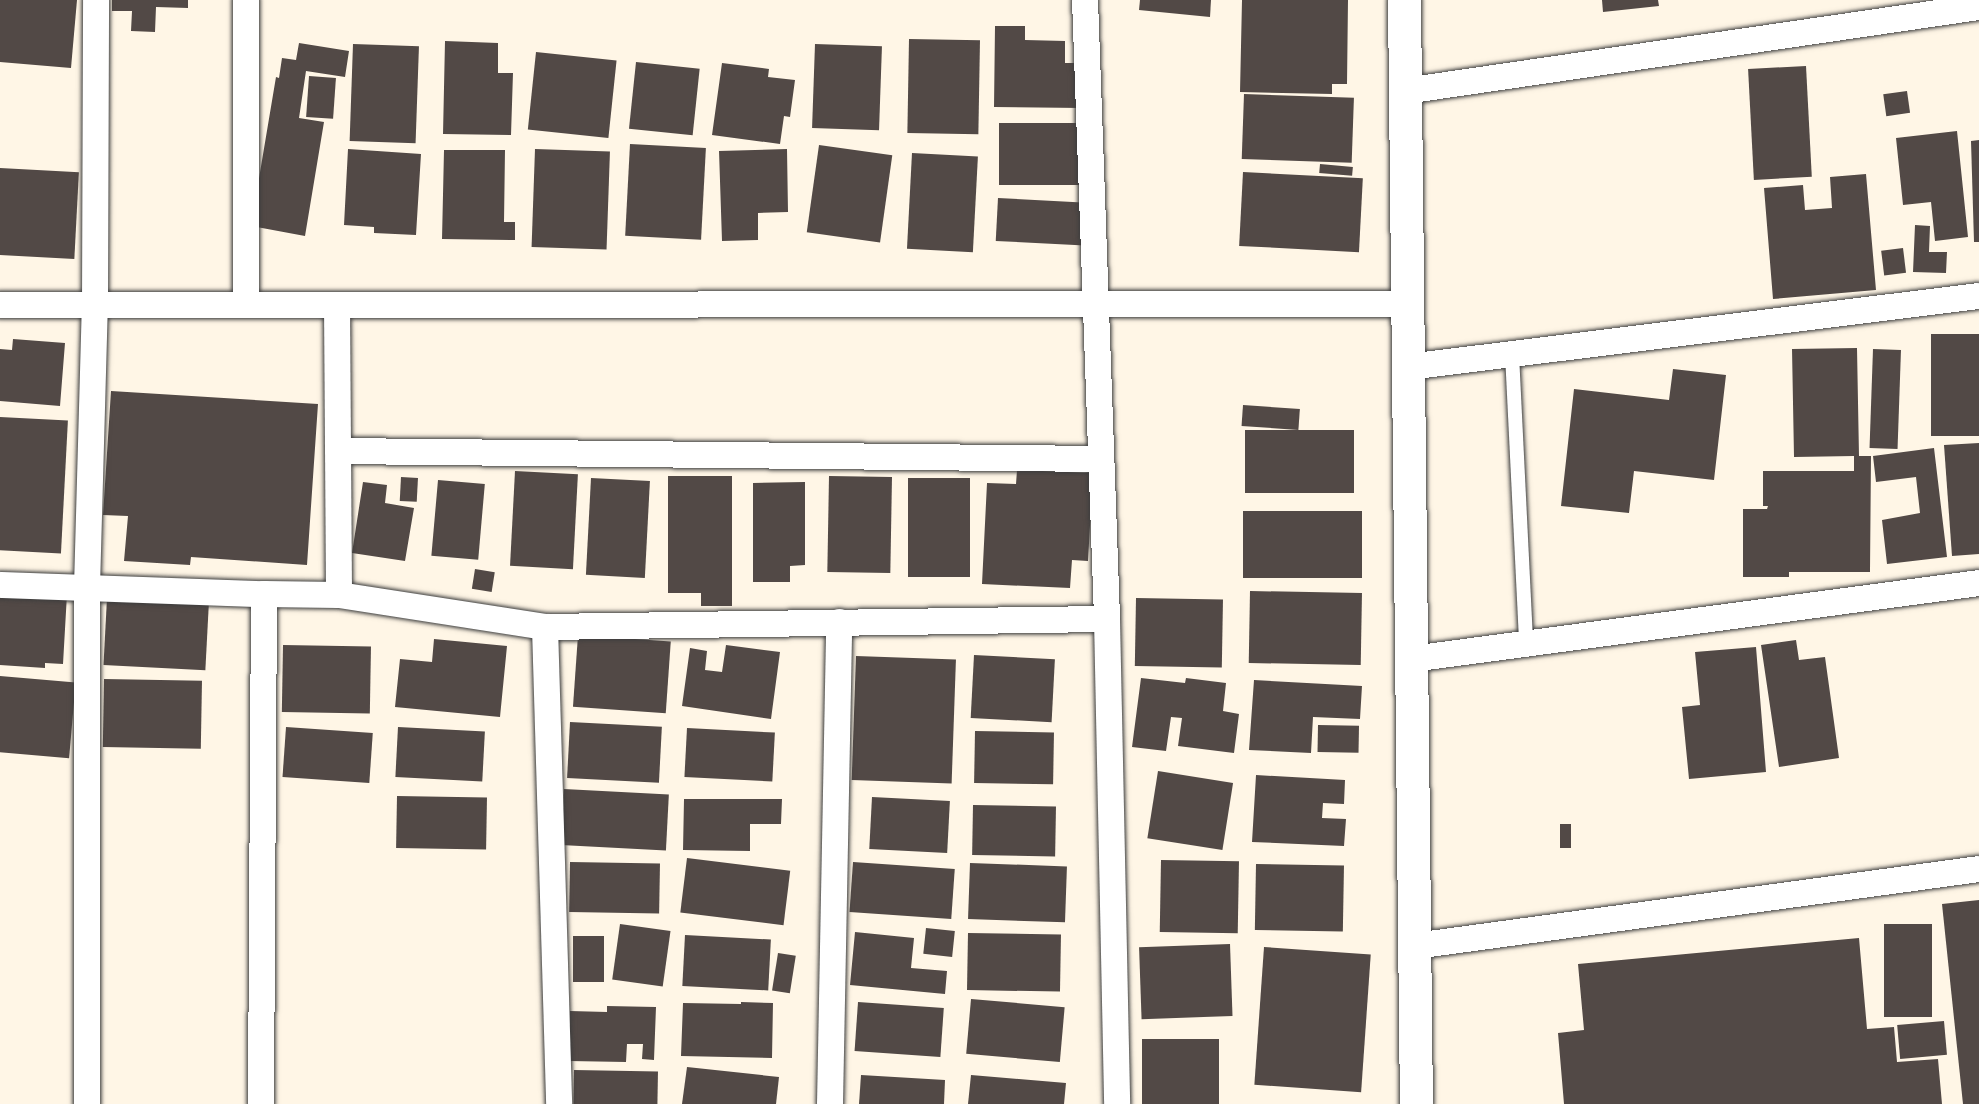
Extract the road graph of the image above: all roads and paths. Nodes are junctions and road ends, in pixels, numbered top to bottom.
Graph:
1 (96, 0) edge
2 (246, 0) edge
3 (1085, 0) edge
4 (1404, 0) edge
5 (1979, 7) edge
6 (1405, 91) junction
7 (1979, 296) edge
8 (1407, 304) junction
9 (0, 305) edge
10 (95, 305) junction
11 (246, 305) junction
12 (337, 305) junction
13 (1096, 306) junction
14 (1512, 354) junction
15 (1408, 367) junction
16 (338, 451) junction
17 (1100, 459) junction
18 (1979, 583) edge
19 (0, 585) edge
20 (87, 587) junction
21 (264, 594) junction
22 (339, 595) junction
23 (1107, 619) junction
24 (839, 622) junction
25 (545, 627) junction
26 (1526, 643) junction
27 (1412, 659) junction
28 (1979, 869) edge
29 (1415, 946) junction
30 (87, 1104) edge
31 (261, 1104) edge
32 (559, 1104) edge
33 (830, 1104) edge
34 (1117, 1104) edge
35 (1416, 1104) edge

1 - 10 street
2 - 11 street
3 - 13 street
4 - 6 street
5 - 6 street
6 - 8 street
7 - 14 street
8 - 13 street
8 - 15 street
9 - 10 street
10 - 11 street
10 - 20 street
11 - 12 street
12 - 13 street
12 - 16 street
13 - 17 street
14 - 15 street
14 - 26 lane
15 - 27 street
16 - 17 street
16 - 22 street
17 - 23 street
18 - 26 street
19 - 20 street
20 - 21 street
20 - 30 street
21 - 22 street
21 - 31 street
22 - 25 street
23 - 24 street
23 - 34 street
24 - 25 street
24 - 33 street
25 - 32 street
26 - 27 street
27 - 29 street
28 - 29 street
29 - 35 street

